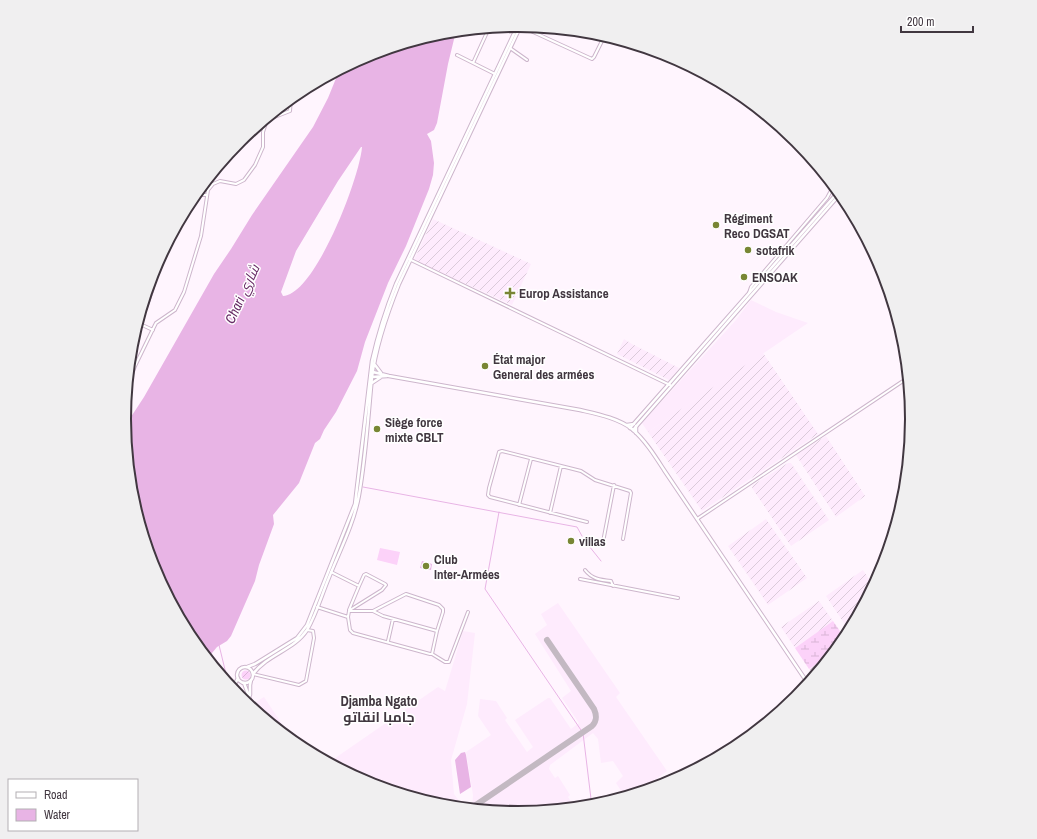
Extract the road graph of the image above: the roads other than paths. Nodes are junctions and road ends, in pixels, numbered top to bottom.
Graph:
1 (517, 32) edge
2 (517, 32) edge
3 (534, 33) edge
4 (486, 34) edge
5 (602, 41) edge
6 (510, 48) junction
7 (457, 55) dead end
8 (528, 60) dead end
9 (472, 63) junction
10 (496, 74) junction
11 (290, 106) edge
12 (277, 116) edge
13 (265, 126) edge
14 (208, 190) joint
15 (831, 191) edge
16 (203, 195) edge
17 (207, 195) junction
18 (835, 196) edge
19 (837, 199) edge
20 (409, 260) junction
21 (750, 294) junction
22 (142, 326) edge
23 (153, 330) junction
24 (374, 364) junction
25 (134, 369) edge
26 (372, 372) junction
27 (382, 375) junction
28 (371, 377) junction
29 (904, 380) edge
30 (372, 383) junction
31 (671, 385) junction
32 (635, 425) junction
33 (626, 426) junction
34 (631, 429) junction
35 (636, 433) junction
36 (531, 459) junction
37 (561, 466) junction
38 (614, 485) junction
39 (519, 505) junction
40 (550, 513) junction
41 (697, 519) junction
42 (587, 522) dead end
43 (623, 539) dead end
44 (603, 542) dead end
45 (585, 570) dead end
46 (329, 574) junction
47 (580, 579) dead end
48 (359, 586) junction
49 (613, 586) junction
50 (678, 598) dead end
51 (317, 607) junction
52 (349, 611) junction
53 (373, 611) junction
54 (468, 612) dead end
55 (348, 617) junction
56 (393, 619) junction
57 (307, 630) junction
58 (437, 631) junction
59 (388, 642) junction
60 (432, 654) junction
61 (247, 667) junction
62 (253, 674) junction
63 (238, 678) junction
64 (252, 680) junction
65 (806, 680) edge
66 (243, 682) junction
67 (235, 684) edge
68 (236, 685) edge
69 (249, 699) edge
70 (250, 699) edge

1 - 6 main road
2 - 10 main road
3 - 5 street
4 - 9 street
6 - 8 street
6 - 10 main road
7 - 9 street
9 - 10 street
10 - 20 main road
11 - 12 street
13 - 14 street
14 - 17 street
15 - 21 street
16 - 17 street
17 - 23 street
18 - 21 main road
19 - 21 main road
20 - 24 main road
20 - 26 main road
20 - 31 street
21 - 31 main road
22 - 23 street
23 - 25 street
24 - 26 main road
24 - 27 main road
26 - 27 main road
26 - 28 main road
27 - 28 main road
27 - 30 main road
27 - 33 main road
28 - 30 main road
28 - 46 main road
29 - 41 street
30 - 46 main road
31 - 32 main road
32 - 33 main road
32 - 34 main road
32 - 35 main road
33 - 34 main road
34 - 35 main road
35 - 41 main road
36 - 37 street
36 - 39 street
36 - 39 street
37 - 38 street
37 - 40 street
38 - 43 street
38 - 44 street
39 - 40 street
40 - 42 street
41 - 65 main road
45 - 49 street
46 - 48 street
46 - 51 main road
46 - 61 main road
47 - 49 street
48 - 52 street
48 - 52 street
49 - 50 street
51 - 55 street
51 - 57 main road
52 - 53 street
52 - 55 street
53 - 56 street
53 - 58 street
54 - 60 street
55 - 59 street
56 - 58 street
56 - 59 street
57 - 62 main road
57 - 62 street
58 - 60 street
59 - 60 street
61 - 62 main road
61 - 63 main road
62 - 64 main road
63 - 66 main road
63 - 67 main road
64 - 66 main road
64 - 70 main road
66 - 68 main road
66 - 69 main road

